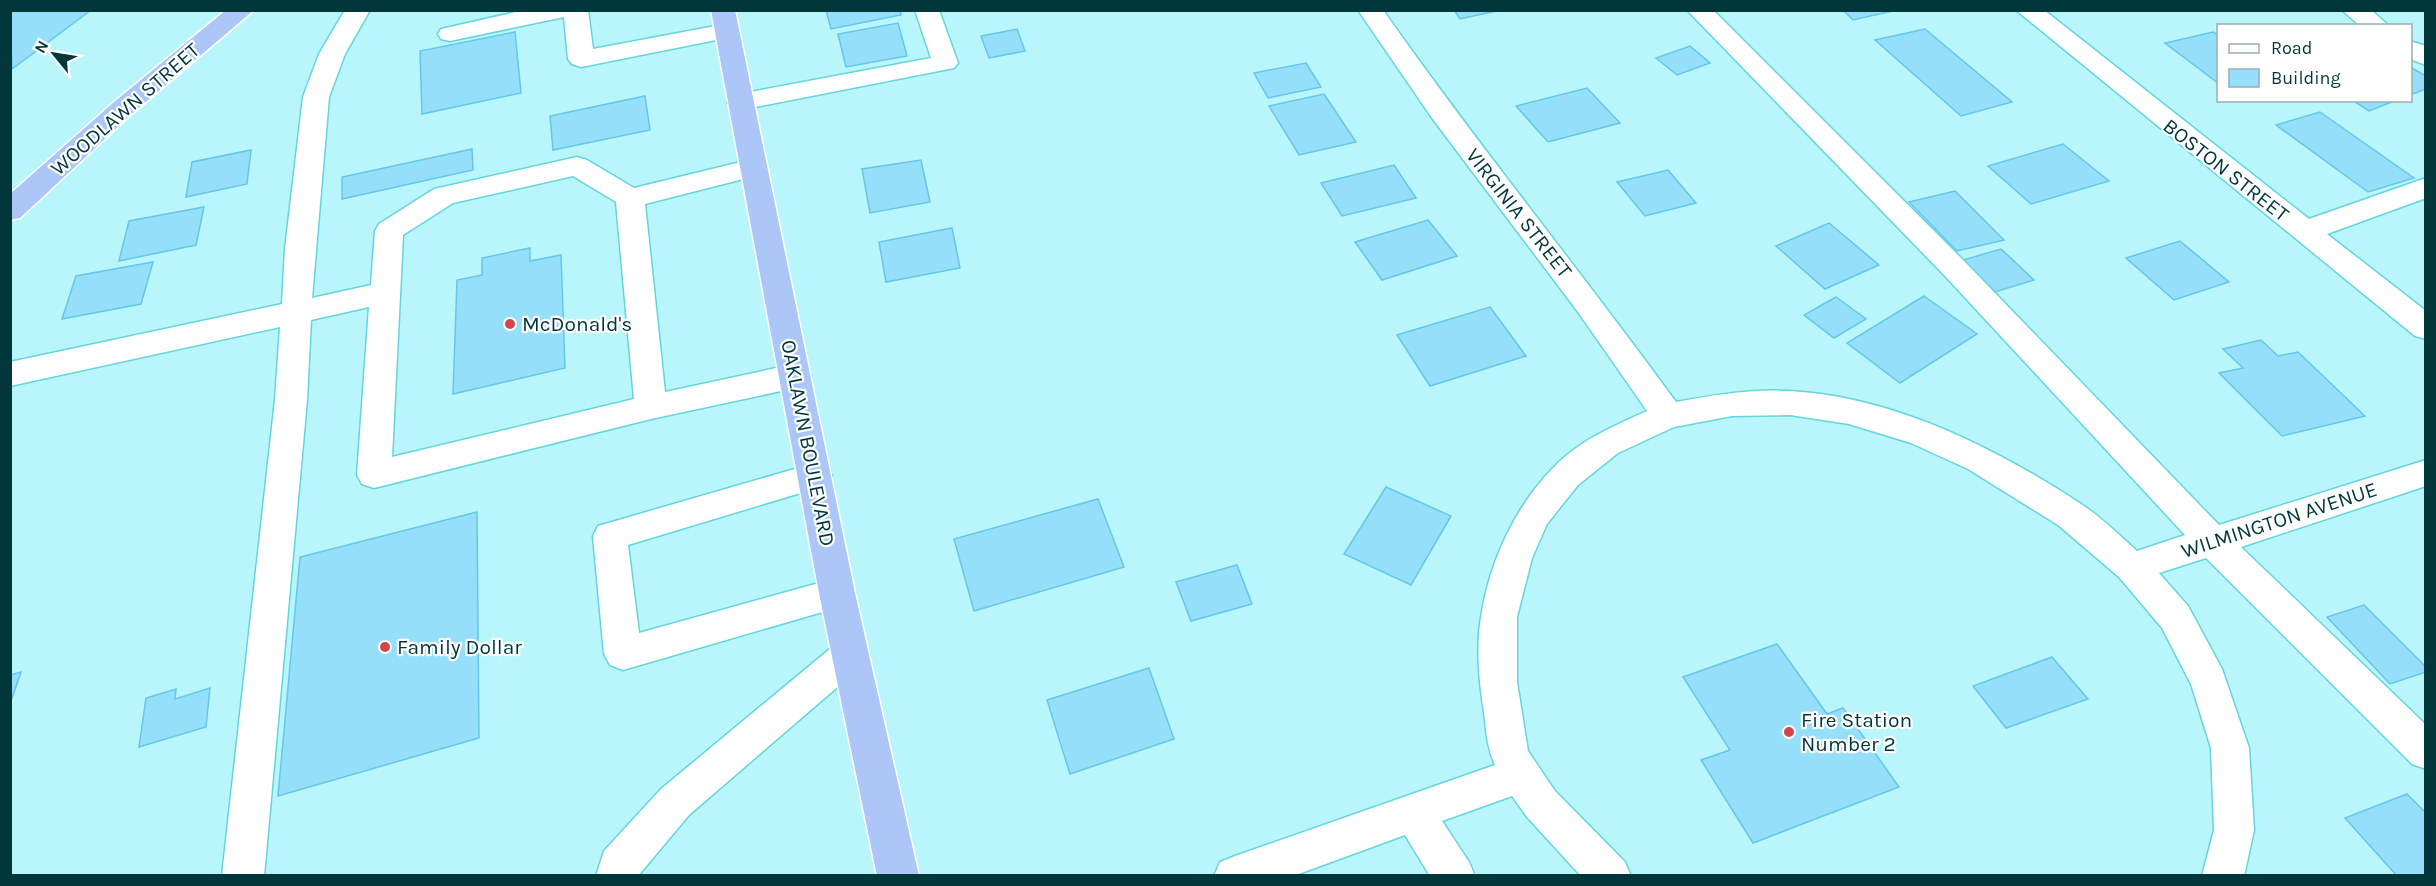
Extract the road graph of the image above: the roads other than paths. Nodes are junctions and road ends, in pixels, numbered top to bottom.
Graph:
1 (242, 10) edge
2 (358, 10) edge
3 (562, 10) edge
4 (576, 10) edge
5 (927, 10) edge
6 (1370, 10) edge
7 (1699, 10) edge
8 (2028, 10) edge
9 (2354, 10) edge
10 (724, 21) edge
11 (2374, 24) edge
12 (450, 34) dead end
13 (2412, 49) edge
14 (2426, 57) edge
15 (740, 102) junction
16 (753, 168) junction
17 (2426, 187) edge
18 (630, 198) junction
19 (10, 211) edge
20 (2304, 231) junction
21 (385, 293) junction
22 (296, 314) junction
23 (2426, 327) edge
24 (10, 374) edge
25 (795, 376) junction
26 (651, 407) junction
27 (1668, 416) junction
28 (2426, 473) edge
29 (815, 476) junction
30 (2213, 542) junction
31 (2132, 567) junction
32 (837, 593) junction
33 (850, 654) junction
34 (2426, 750) edge
35 (1520, 775) junction
36 (1413, 812) junction
37 (243, 876) edge
38 (617, 876) edge
39 (897, 876) edge
40 (1235, 876) edge
41 (1454, 876) edge
42 (1610, 876) edge
43 (2223, 876) edge

1 - 19 highway, WOODLAWN STREET
2 - 22 street
3 - 12 street
4 - 10 street
5 - 15 street
6 - 27 street, VIRGINIA STREET
7 - 30 street
8 - 20 street, BOSTON STREET
9 - 11 street
10 - 15 highway, OAKLAWN BOULEVARD
13 - 14 street
15 - 16 highway, OAKLAWN BOULEVARD
16 - 18 street
16 - 25 highway, OAKLAWN BOULEVARD
17 - 20 street
18 - 21 street
18 - 26 street
20 - 23 street, BOSTON STREET
21 - 22 street
21 - 26 street
22 - 24 street
22 - 37 street
25 - 26 street
25 - 29 highway, OAKLAWN BOULEVARD
27 - 31 street
27 - 35 street
28 - 30 street, WILMINGTON AVENUE
29 - 32 highway, OAKLAWN BOULEVARD
29 - 32 street
30 - 31 street, WILMINGTON AVENUE
30 - 34 street
31 - 43 street
32 - 33 highway, OAKLAWN BOULEVARD
33 - 38 street
33 - 39 highway, OAKLAWN BOULEVARD
35 - 36 street
35 - 42 street
36 - 40 street
36 - 41 street

